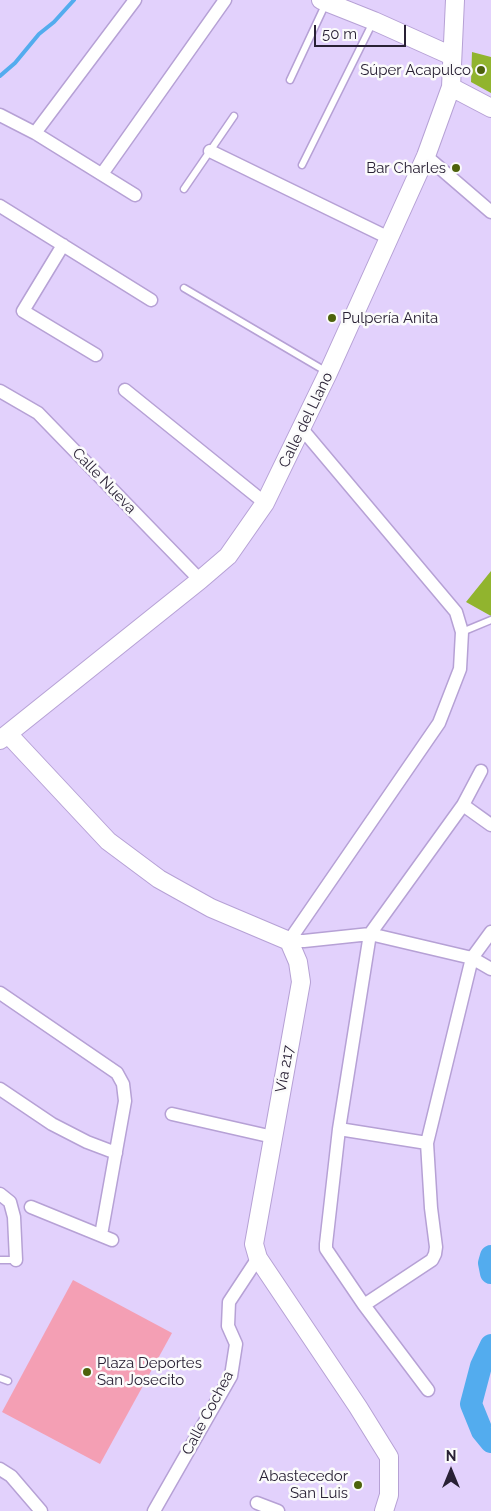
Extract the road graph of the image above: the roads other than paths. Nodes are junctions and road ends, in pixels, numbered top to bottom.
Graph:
1 (135, 0) edge
2 (225, 0) edge
3 (455, 0) edge
4 (324, 1) edge
5 (374, 21) junction
6 (452, 56) junction
7 (290, 80) dead end
8 (451, 87) junction
9 (491, 108) edge
10 (0, 115) edge
11 (234, 116) dead end
12 (36, 133) junction
13 (210, 151) junction
14 (426, 156) junction
15 (302, 166) dead end
16 (102, 174) junction
17 (184, 190) dead end
18 (135, 195) dead end
19 (0, 206) edge
20 (491, 212) edge
21 (389, 238) junction
22 (63, 245) junction
23 (184, 288) dead end
24 (151, 300) dead end
25 (96, 355) dead end
26 (328, 373) junction
27 (0, 390) edge
28 (125, 390) dead end
29 (302, 429) junction
30 (265, 503) junction
31 (200, 580) junction
32 (491, 620) edge
33 (462, 632) junction
34 (4, 737) edge
35 (481, 771) dead end
36 (463, 805) junction
37 (491, 825) edge
38 (491, 932) edge
39 (370, 934) junction
40 (289, 941) junction
41 (472, 958) junction
42 (491, 969) edge
43 (0, 993) edge
44 (0, 1089) edge
45 (172, 1114) dead end
46 (339, 1129) junction
47 (273, 1137) junction
48 (427, 1143) junction
49 (116, 1153) junction
50 (0, 1194) edge
51 (31, 1206) dead end
52 (258, 1258) junction
53 (0, 1260) edge
54 (16, 1260) joint
55 (364, 1305) junction
56 (0, 1378) edge
57 (8, 1381) dead end
58 (428, 1390) dead end
59 (0, 1470) edge
60 (258, 1503) dead end
61 (40, 1511) edge
62 (154, 1511) edge
63 (278, 1511) edge
64 (384, 1511) edge

1 - 12 street
2 - 16 street
3 - 6 main road, Calle del Llano
4 - 5 main road
4 - 7 lane
5 - 6 main road
5 - 15 lane
6 - 8 main road, Calle del Llano
8 - 9 main road
8 - 14 main road, Calle del Llano
10 - 12 street
11 - 13 lane
12 - 16 street
13 - 17 lane
13 - 21 street
14 - 20 street
14 - 21 main road, Calle del Llano
16 - 18 street
19 - 22 street
21 - 26 main road, Calle del Llano
22 - 24 street
22 - 25 street
23 - 26 lane
26 - 29 main road, Calle del Llano
27 - 31 street, Calle Nueva
28 - 30 street
29 - 30 main road, Calle del Llano
29 - 33 street
30 - 31 main road, Calle del Llano
31 - 34 main road, Calle del Llano
32 - 33 lane
33 - 40 street
34 - 40 main road
35 - 36 street
36 - 37 street
36 - 39 street
38 - 41 street
39 - 40 street
39 - 41 street
39 - 46 street
40 - 47 main road, Vía 217
41 - 42 street
41 - 48 street
43 - 49 street
44 - 49 street
45 - 47 street
46 - 48 street
46 - 55 street
47 - 52 main road, Vía 217
48 - 55 street
49 - 51 street
50 - 54 street
52 - 62 street, Calle Cochea
52 - 64 main road, Vía 217
53 - 54 lane
55 - 58 street
56 - 57 lane
59 - 61 street
60 - 63 street

